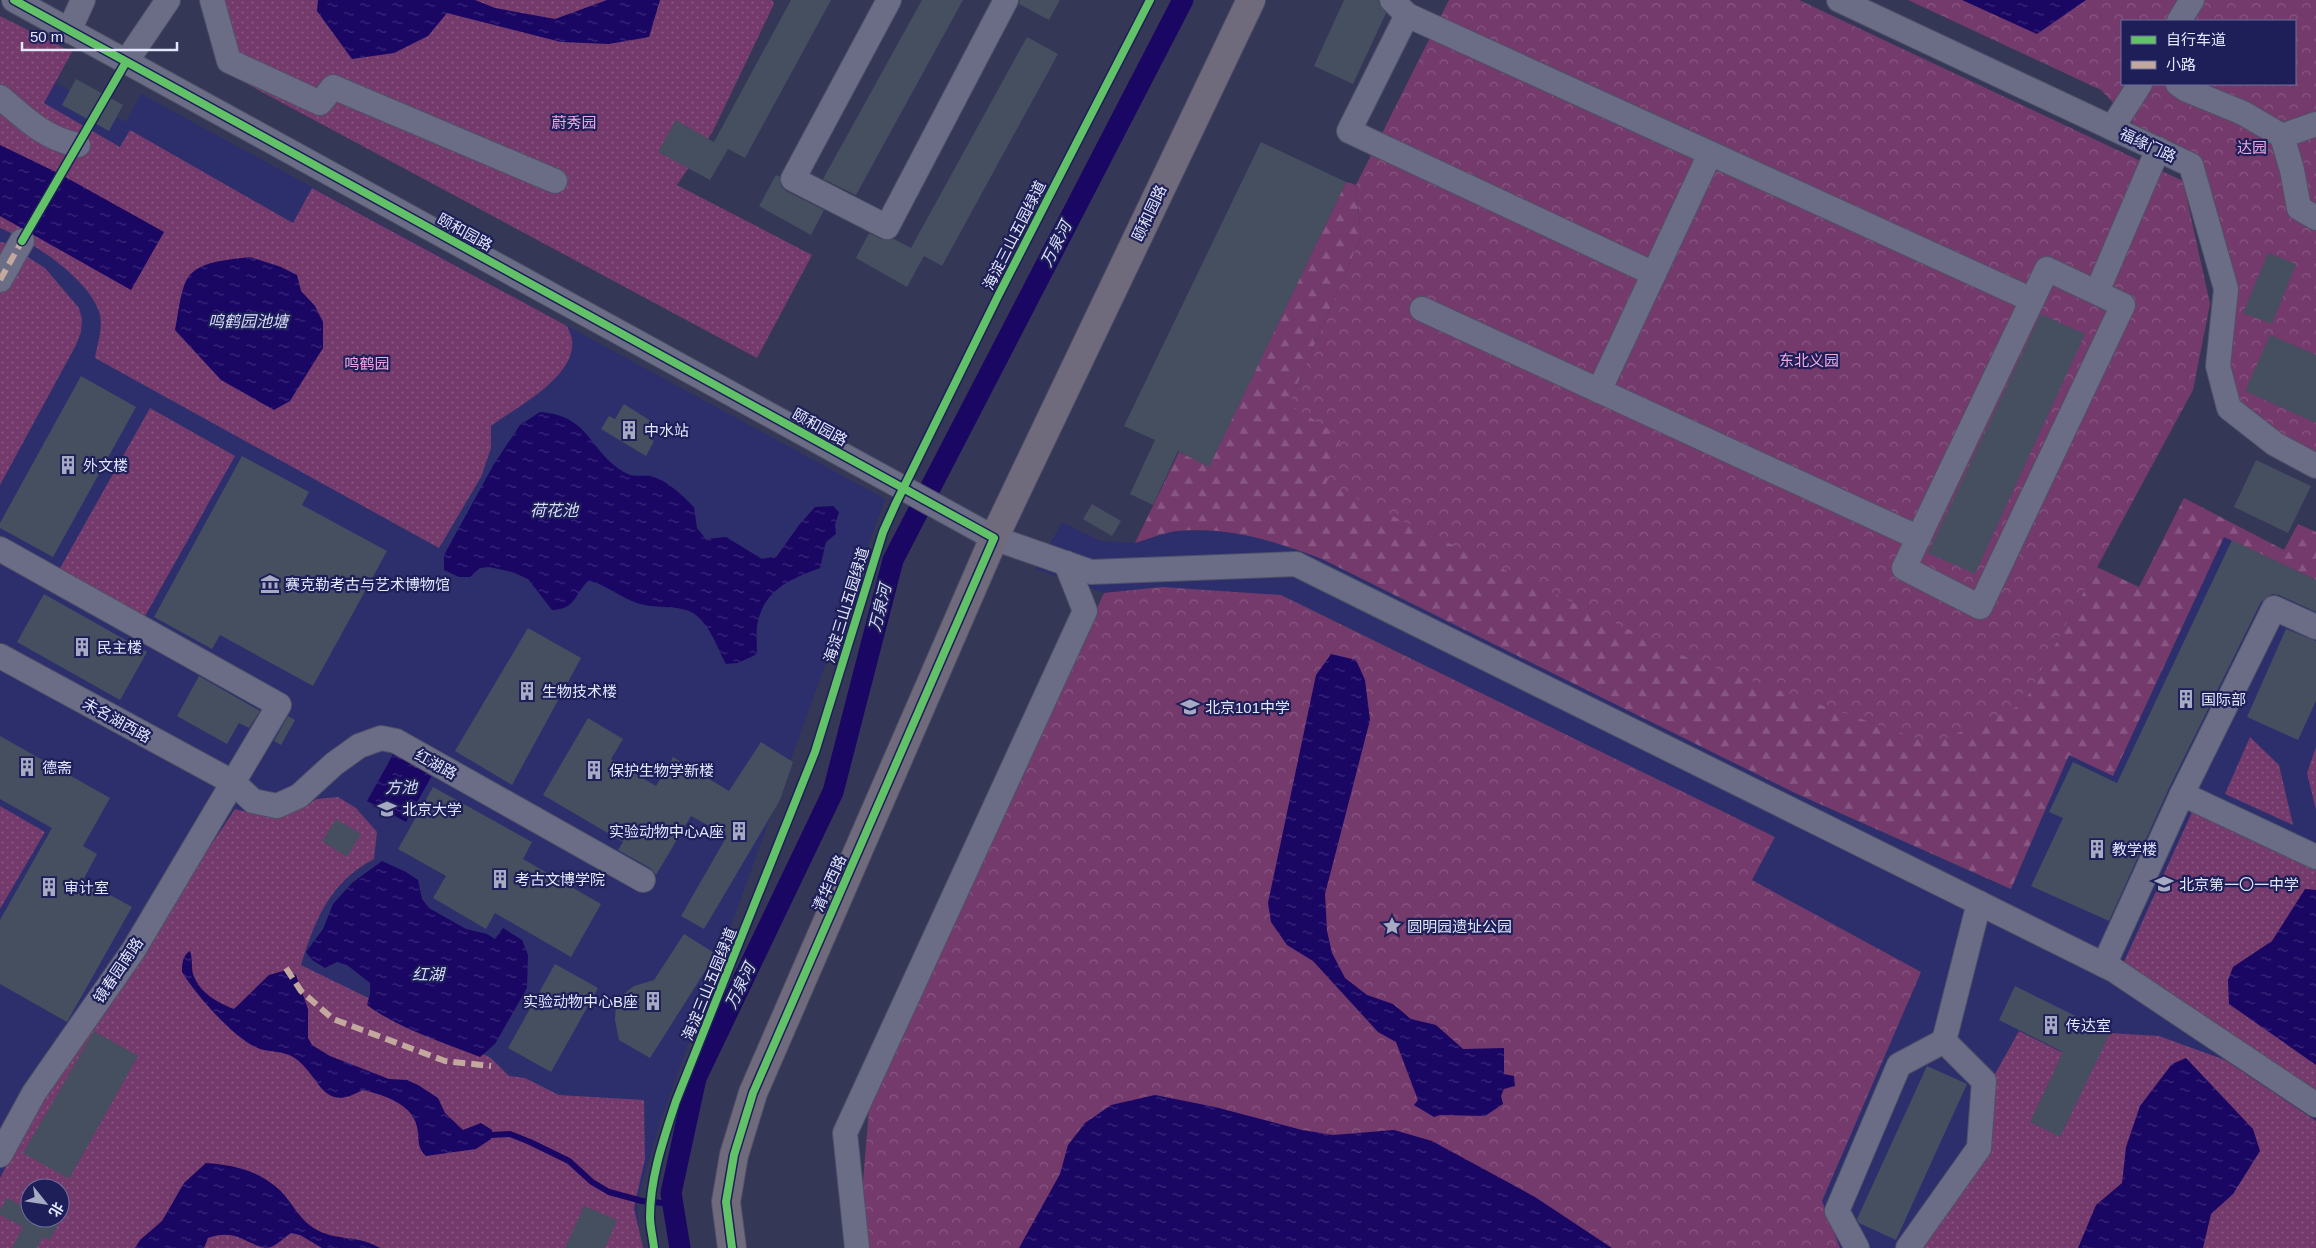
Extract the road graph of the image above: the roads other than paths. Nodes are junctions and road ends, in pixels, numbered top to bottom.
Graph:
1 (14, 0) edge
2 (83, 0) edge
3 (168, 0) edge
4 (212, 0) edge
5 (888, 0) edge
6 (1006, 0) edge
7 (1251, 0) edge
8 (1839, 0) edge
9 (2192, 0) edge
10 (1399, 8) edge
11 (2180, 20) edge
12 (70, 31) junction
13 (126, 62) junction
14 (2139, 85) edge
15 (2180, 85) edge
16 (0, 97) edge
17 (2316, 124) edge
18 (2112, 128) junction
19 (2282, 136) junction
20 (78, 145) dead end
21 (2158, 149) junction
22 (1710, 154) junction
23 (555, 181) dead end
24 (2316, 218) edge
25 (22, 241) dead end
26 (1654, 274) junction
27 (0, 280) edge
28 (2096, 292) junction
29 (2032, 300) junction
30 (1422, 309) dead end
31 (1599, 391) junction
32 (2316, 466) edge
33 (994, 538) junction
34 (1919, 538) junction
35 (0, 549) edge
36 (1066, 563) junction
37 (2316, 628) edge
38 (0, 656) edge
39 (234, 783) junction
40 (2182, 794) junction
41 (2316, 856) edge
42 (643, 880) dead end
43 (1979, 903) junction
44 (2104, 965) junction
45 (1944, 1041) junction
46 (2316, 1104) edge
47 (0, 1155) edge
48 (732, 1248) edge
49 (857, 1248) edge
50 (1857, 1248) edge
51 (1908, 1248) edge

1 - 12 street, 颐和园路
2 - 12 street
3 - 13 street
4 - 23 street
5 - 6 street
7 - 33 main road, 颐和园路
8 - 18 street, 福缘门路
9 - 11 street
10 - 22 street
10 - 26 street
12 - 13 street, 颐和园路
13 - 33 street, 颐和园路
14 - 18 street
15 - 19 street
16 - 20 street
17 - 19 street
18 - 21 street, 福缘门路
19 - 24 street
21 - 28 street
21 - 32 street, 福缘门路
22 - 26 street
22 - 29 street
25 - 27 street
26 - 31 street
28 - 29 street
28 - 34 street
29 - 34 street
30 - 31 street
31 - 34 street
33 - 36 street
33 - 48 main road, 清华西路
35 - 39 street, 镜春园南路
36 - 43 street
36 - 49 street
37 - 40 street
38 - 39 street, 未名湖西路
39 - 42 street, 红湖路
39 - 47 street, 镜春园南路
40 - 41 street
40 - 44 street
43 - 44 street
43 - 45 street
44 - 46 street
45 - 50 street
45 - 51 street

